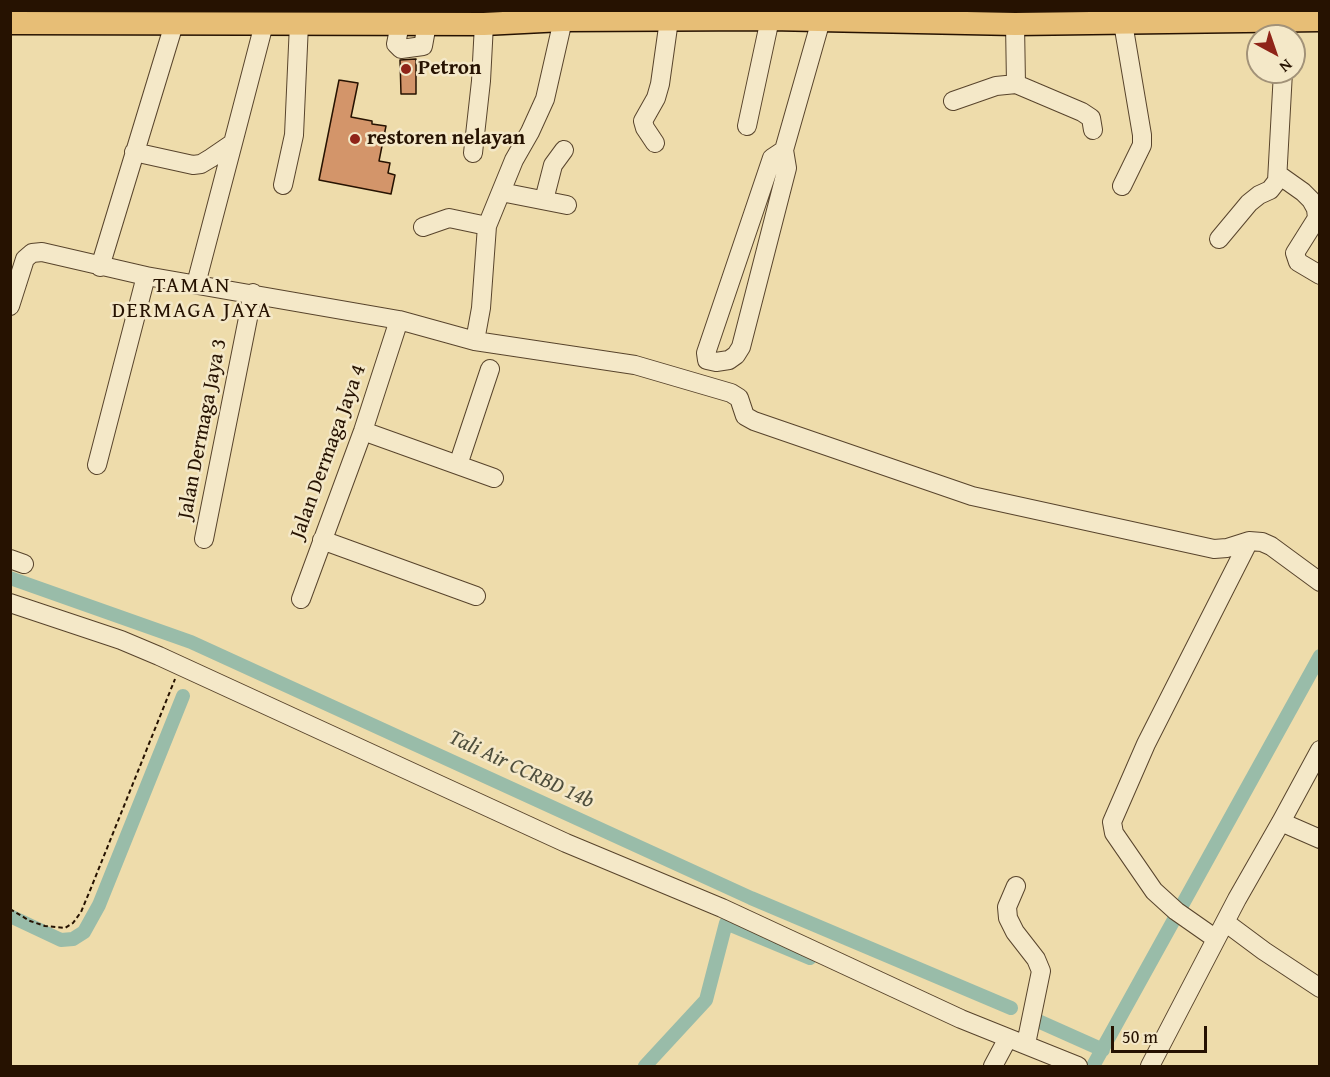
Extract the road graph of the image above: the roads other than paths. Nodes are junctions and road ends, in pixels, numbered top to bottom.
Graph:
1 (1199, 16) edge
2 (482, 17) edge
3 (563, 20) junction
4 (669, 20) junction
5 (770, 20) junction
6 (821, 20) junction
7 (1320, 20) edge
8 (1123, 23) junction
9 (10, 24) edge
10 (174, 24) junction
11 (264, 24) junction
12 (299, 24) junction
13 (1015, 24) junction
14 (1257, 24) edge
15 (1303, 24) edge
16 (1017, 84) junction
17 (1282, 84) edge
18 (953, 101) dead end
19 (747, 126) dead end
20 (1093, 130) dead end
21 (233, 143) junction
22 (655, 143) dead end
23 (564, 150) dead end
24 (784, 150) junction
25 (134, 152) junction
26 (472, 153) dead end
27 (1278, 175) junction
28 (283, 185) dead end
29 (1122, 186) dead end
30 (501, 192) junction
31 (544, 200) junction
32 (567, 205) dead end
33 (487, 226) junction
34 (423, 227) dead end
35 (1219, 239) dead end
36 (100, 267) junction
37 (1320, 275) edge
38 (146, 276) junction
39 (196, 284) junction
40 (253, 293) junction
41 (10, 306) edge
42 (399, 320) junction
43 (475, 341) junction
44 (490, 369) dead end
45 (363, 431) junction
46 (98, 465) dead end
47 (458, 465) junction
48 (494, 478) dead end
49 (204, 539) dead end
50 (322, 540) junction
51 (1249, 541) junction
52 (1320, 582) edge
53 (476, 596) dead end
54 (301, 599) dead end
55 (10, 603) edge
56 (1320, 750) edge
57 (1281, 822) junction
58 (1320, 839) edge
59 (1016, 886) dead end
60 (1226, 922) junction
61 (1216, 939) junction
62 (1320, 988) edge
63 (1008, 1038) junction
64 (1026, 1044) junction
65 (993, 1066) edge
66 (1078, 1066) edge
67 (1150, 1066) edge

1 - 8 main road
1 - 14 main road
2 - 3 main road
2 - 12 main road
2 - 26 street
3 - 4 main road
3 - 30 street
4 - 5 main road
4 - 22 street
5 - 6 main road
5 - 19 street
6 - 13 main road
6 - 24 street
7 - 15 main road
8 - 13 main road
8 - 29 street
9 - 10 main road
10 - 11 main road
10 - 25 street
11 - 12 main road
11 - 21 street
12 - 28 street
13 - 16 street
16 - 18 street
16 - 20 street
17 - 27 street
21 - 25 street
21 - 39 street
23 - 31 street
24 - 24 street
25 - 36 street
27 - 35 street
27 - 37 street
30 - 31 street
30 - 33 street
31 - 32 street
33 - 34 street
33 - 43 street
36 - 38 street
36 - 41 street
38 - 39 street
38 - 46 street
39 - 40 street
40 - 42 street
40 - 49 street, Jalan Dermaga Jaya 3
42 - 43 street
42 - 45 street, Jalan Dermaga Jaya 4
43 - 51 street
44 - 47 street
45 - 47 street
45 - 50 street, Jalan Dermaga Jaya 4
47 - 48 street
50 - 53 street
50 - 54 street, Jalan Dermaga Jaya 4
51 - 52 street
51 - 61 street
55 - 63 street
56 - 57 street
57 - 58 street
57 - 60 street
59 - 64 street
60 - 61 street
60 - 62 street
61 - 67 street
63 - 64 street
63 - 65 street
64 - 66 street

